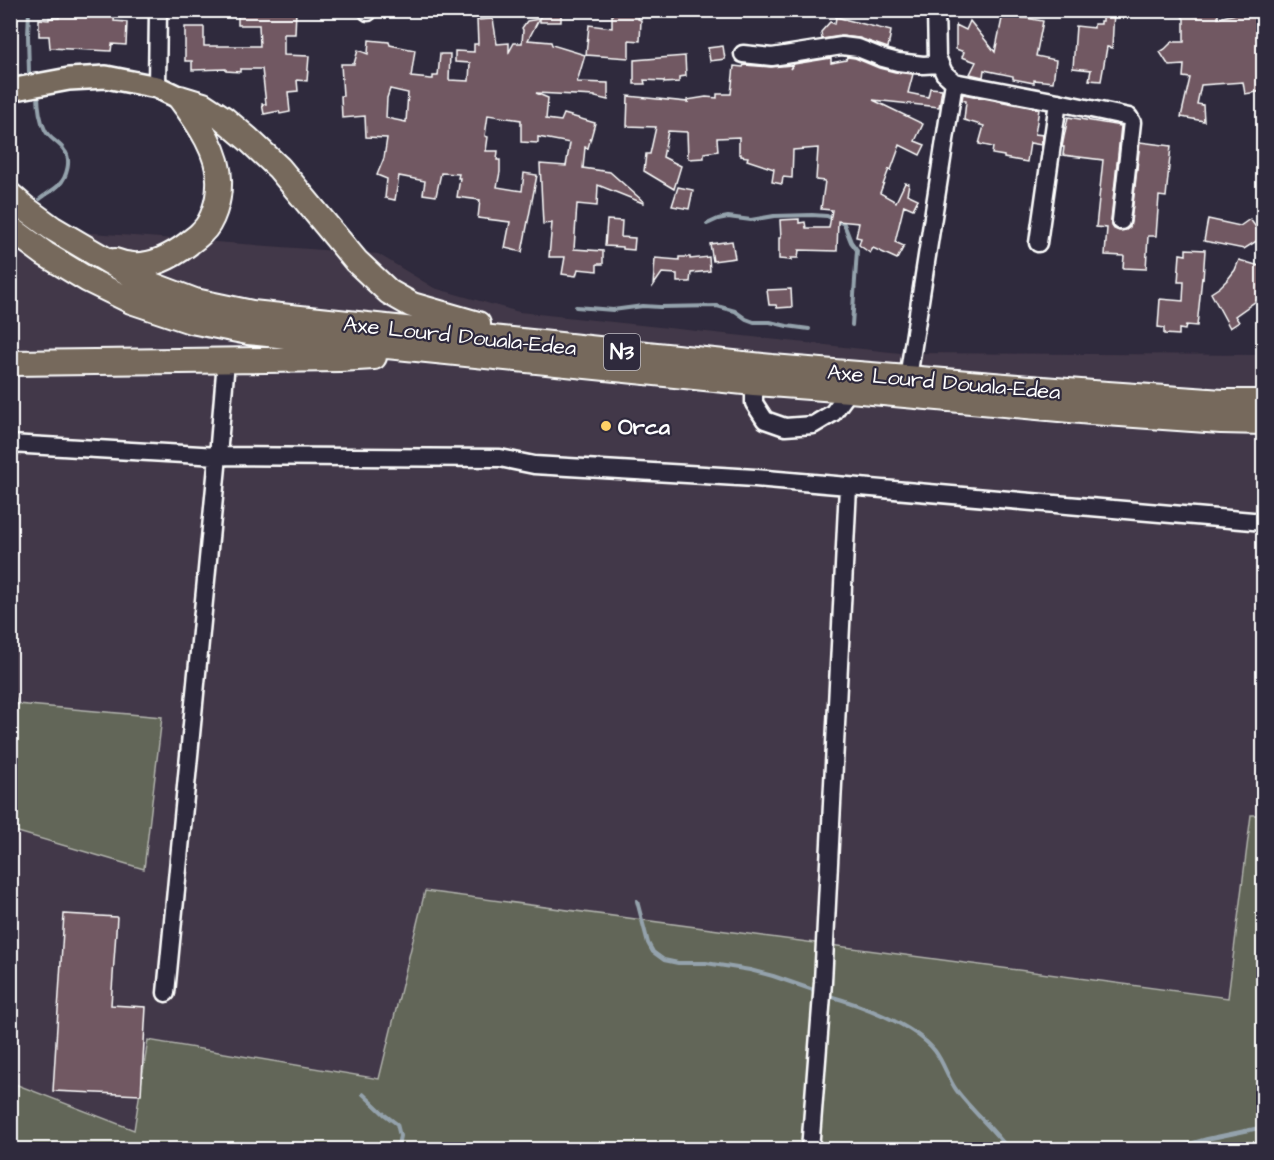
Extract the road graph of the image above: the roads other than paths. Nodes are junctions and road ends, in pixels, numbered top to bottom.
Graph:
1 (158, 10) edge
2 (936, 10) edge
3 (743, 54) dead end
4 (939, 64) junction
5 (954, 82) junction
6 (157, 87) junction
7 (10, 90) edge
8 (180, 98) junction
9 (1058, 102) junction
10 (10, 195) edge
11 (1121, 221) dead end
12 (10, 228) edge
13 (1038, 243) dead end
14 (85, 249) junction
15 (565, 346) junction
16 (443, 352) junction
17 (226, 361) junction
18 (10, 363) edge
19 (908, 378) junction
20 (754, 383) junction
21 (850, 390) junction
22 (1263, 402) edge
23 (1263, 422) edge
24 (10, 444) edge
25 (218, 456) junction
26 (848, 487) junction
27 (1263, 522) edge
28 (166, 993) dead end
29 (810, 1149) edge

1 - 6 street
2 - 4 street
3 - 4 street
4 - 5 street
5 - 9 street
5 - 19 street
6 - 7 main road
6 - 8 main road
8 - 14 highway
8 - 15 highway
9 - 11 street
9 - 13 street
10 - 14 highway, Axe Lourd Douala-Edea / N3
12 - 16 highway, Axe Lourd Douala-Edea / N3
14 - 15 highway, Axe Lourd Douala-Edea / N3
15 - 19 highway, Axe Lourd Douala-Edea / N3
16 - 17 highway
16 - 20 highway, Axe Lourd Douala-Edea / N3
17 - 18 highway
17 - 25 street
19 - 22 highway, Axe Lourd Douala-Edea / N3
20 - 21 highway, Axe Lourd Douala-Edea / N3
20 - 21 street
21 - 23 highway, Axe Lourd Douala-Edea / N3
24 - 25 street
25 - 26 street
25 - 28 street
26 - 27 street
26 - 29 street

